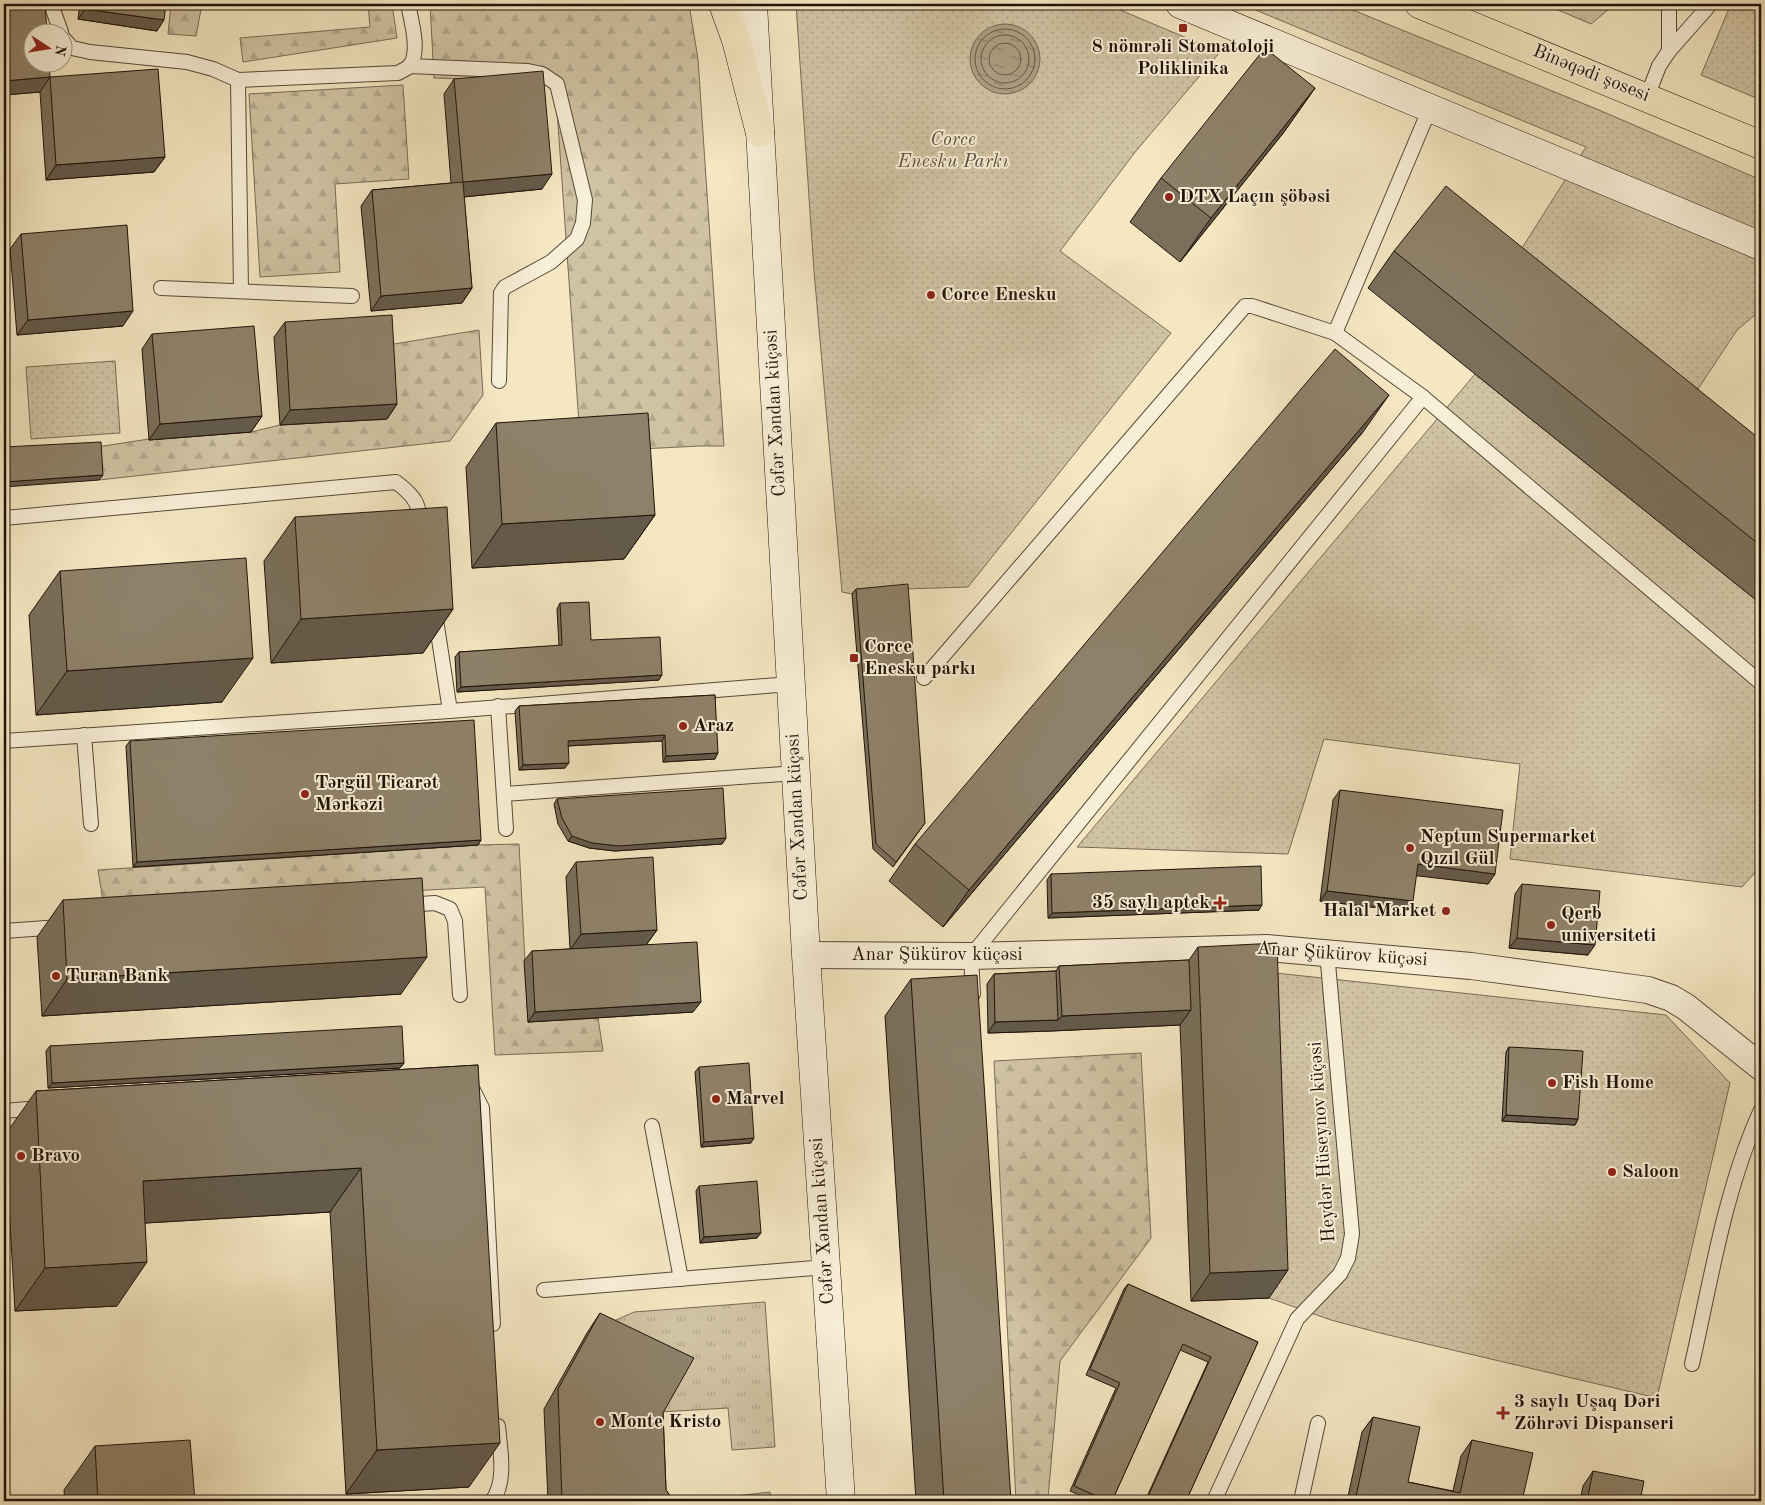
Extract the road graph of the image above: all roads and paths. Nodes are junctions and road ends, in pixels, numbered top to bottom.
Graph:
1 (51, 4) edge
2 (408, 4) edge
3 (723, 4) edge
4 (753, 4) edge
5 (1180, 4) edge
6 (1419, 4) edge
7 (1669, 4) edge
8 (1709, 4) edge
9 (57, 22) edge
10 (72, 48) edge
11 (1669, 51) junction
12 (409, 66) junction
13 (238, 80) junction
14 (1647, 97) junction
15 (1430, 108) junction
16 (760, 132) junction
17 (1761, 145) edge
18 (1761, 246) edge
19 (161, 288) dead end
20 (241, 291) junction
21 (352, 296) dead end
22 (1335, 333) junction
23 (499, 381) dead end
24 (1423, 397) junction
25 (4, 518) edge
26 (424, 543) edge
27 (433, 603) edge
28 (924, 678) dead end
29 (1761, 683) edge
30 (791, 684) junction
31 (498, 706) junction
32 (450, 711) junction
33 (84, 735) junction
34 (4, 741) edge
35 (796, 773) junction
36 (504, 794) junction
37 (91, 824) dead end
38 (506, 830) dead end
39 (396, 906) edge
40 (72, 926) edge
41 (4, 930) edge
42 (1327, 952) junction
43 (806, 955) junction
44 (971, 956) junction
45 (460, 995) dead end
46 (974, 1005) edge
47 (1761, 1068) edge
48 (460, 1083) edge
49 (52, 1108) edge
50 (1761, 1110) edge
51 (4, 1111) edge
52 (652, 1126) dead end
53 (826, 1267) junction
54 (681, 1279) junction
55 (544, 1290) dead end
56 (494, 1335) edge
57 (1692, 1364) dead end
58 (498, 1413) edge
59 (1318, 1422) dead end
60 (492, 1501) edge
61 (841, 1501) edge
62 (1214, 1501) edge
63 (1301, 1501) edge

1 - 9 lane
2 - 12 lane
3 - 16 main road
4 - 16 main road, Cəfər Xəndan küçəsi
5 - 15 main road
6 - 14 main road, Binəqədi şosesi
7 - 11 lane
8 - 11 lane
10 - 13 lane
11 - 14 lane
12 - 13 lane
12 - 23 lane
13 - 20 lane
14 - 17 main road, Binəqədi şosesi
15 - 18 main road
15 - 22 lane
16 - 30 main road, Cəfər Xəndan küçəsi
19 - 20 lane
20 - 21 lane
22 - 24 lane
22 - 28 lane
24 - 29 lane
24 - 44 lane
25 - 26 lane
27 - 32 lane
30 - 31 lane
30 - 35 main road, Cəfər Xəndan küçəsi
31 - 32 lane
31 - 36 lane
32 - 33 lane
33 - 34 lane
33 - 37 lane
35 - 36 lane
35 - 43 main road, Cəfər Xəndan küçəsi
36 - 38 lane
39 - 45 lane
40 - 41 lane
42 - 44 street, Anar Şükürov küçəsi
42 - 47 street, Anar Şükürov küçəsi
42 - 62 lane, Heydər Hüseynov küçəsi
43 - 44 street, Anar Şükürov küçəsi
43 - 53 main road, Cəfər Xəndan küçəsi
44 - 46 lane
48 - 56 lane
49 - 51 lane
50 - 57 lane
52 - 54 lane
53 - 54 lane
53 - 61 main road, Cəfər Xəndan küçəsi
54 - 55 lane
58 - 60 lane
59 - 63 lane

